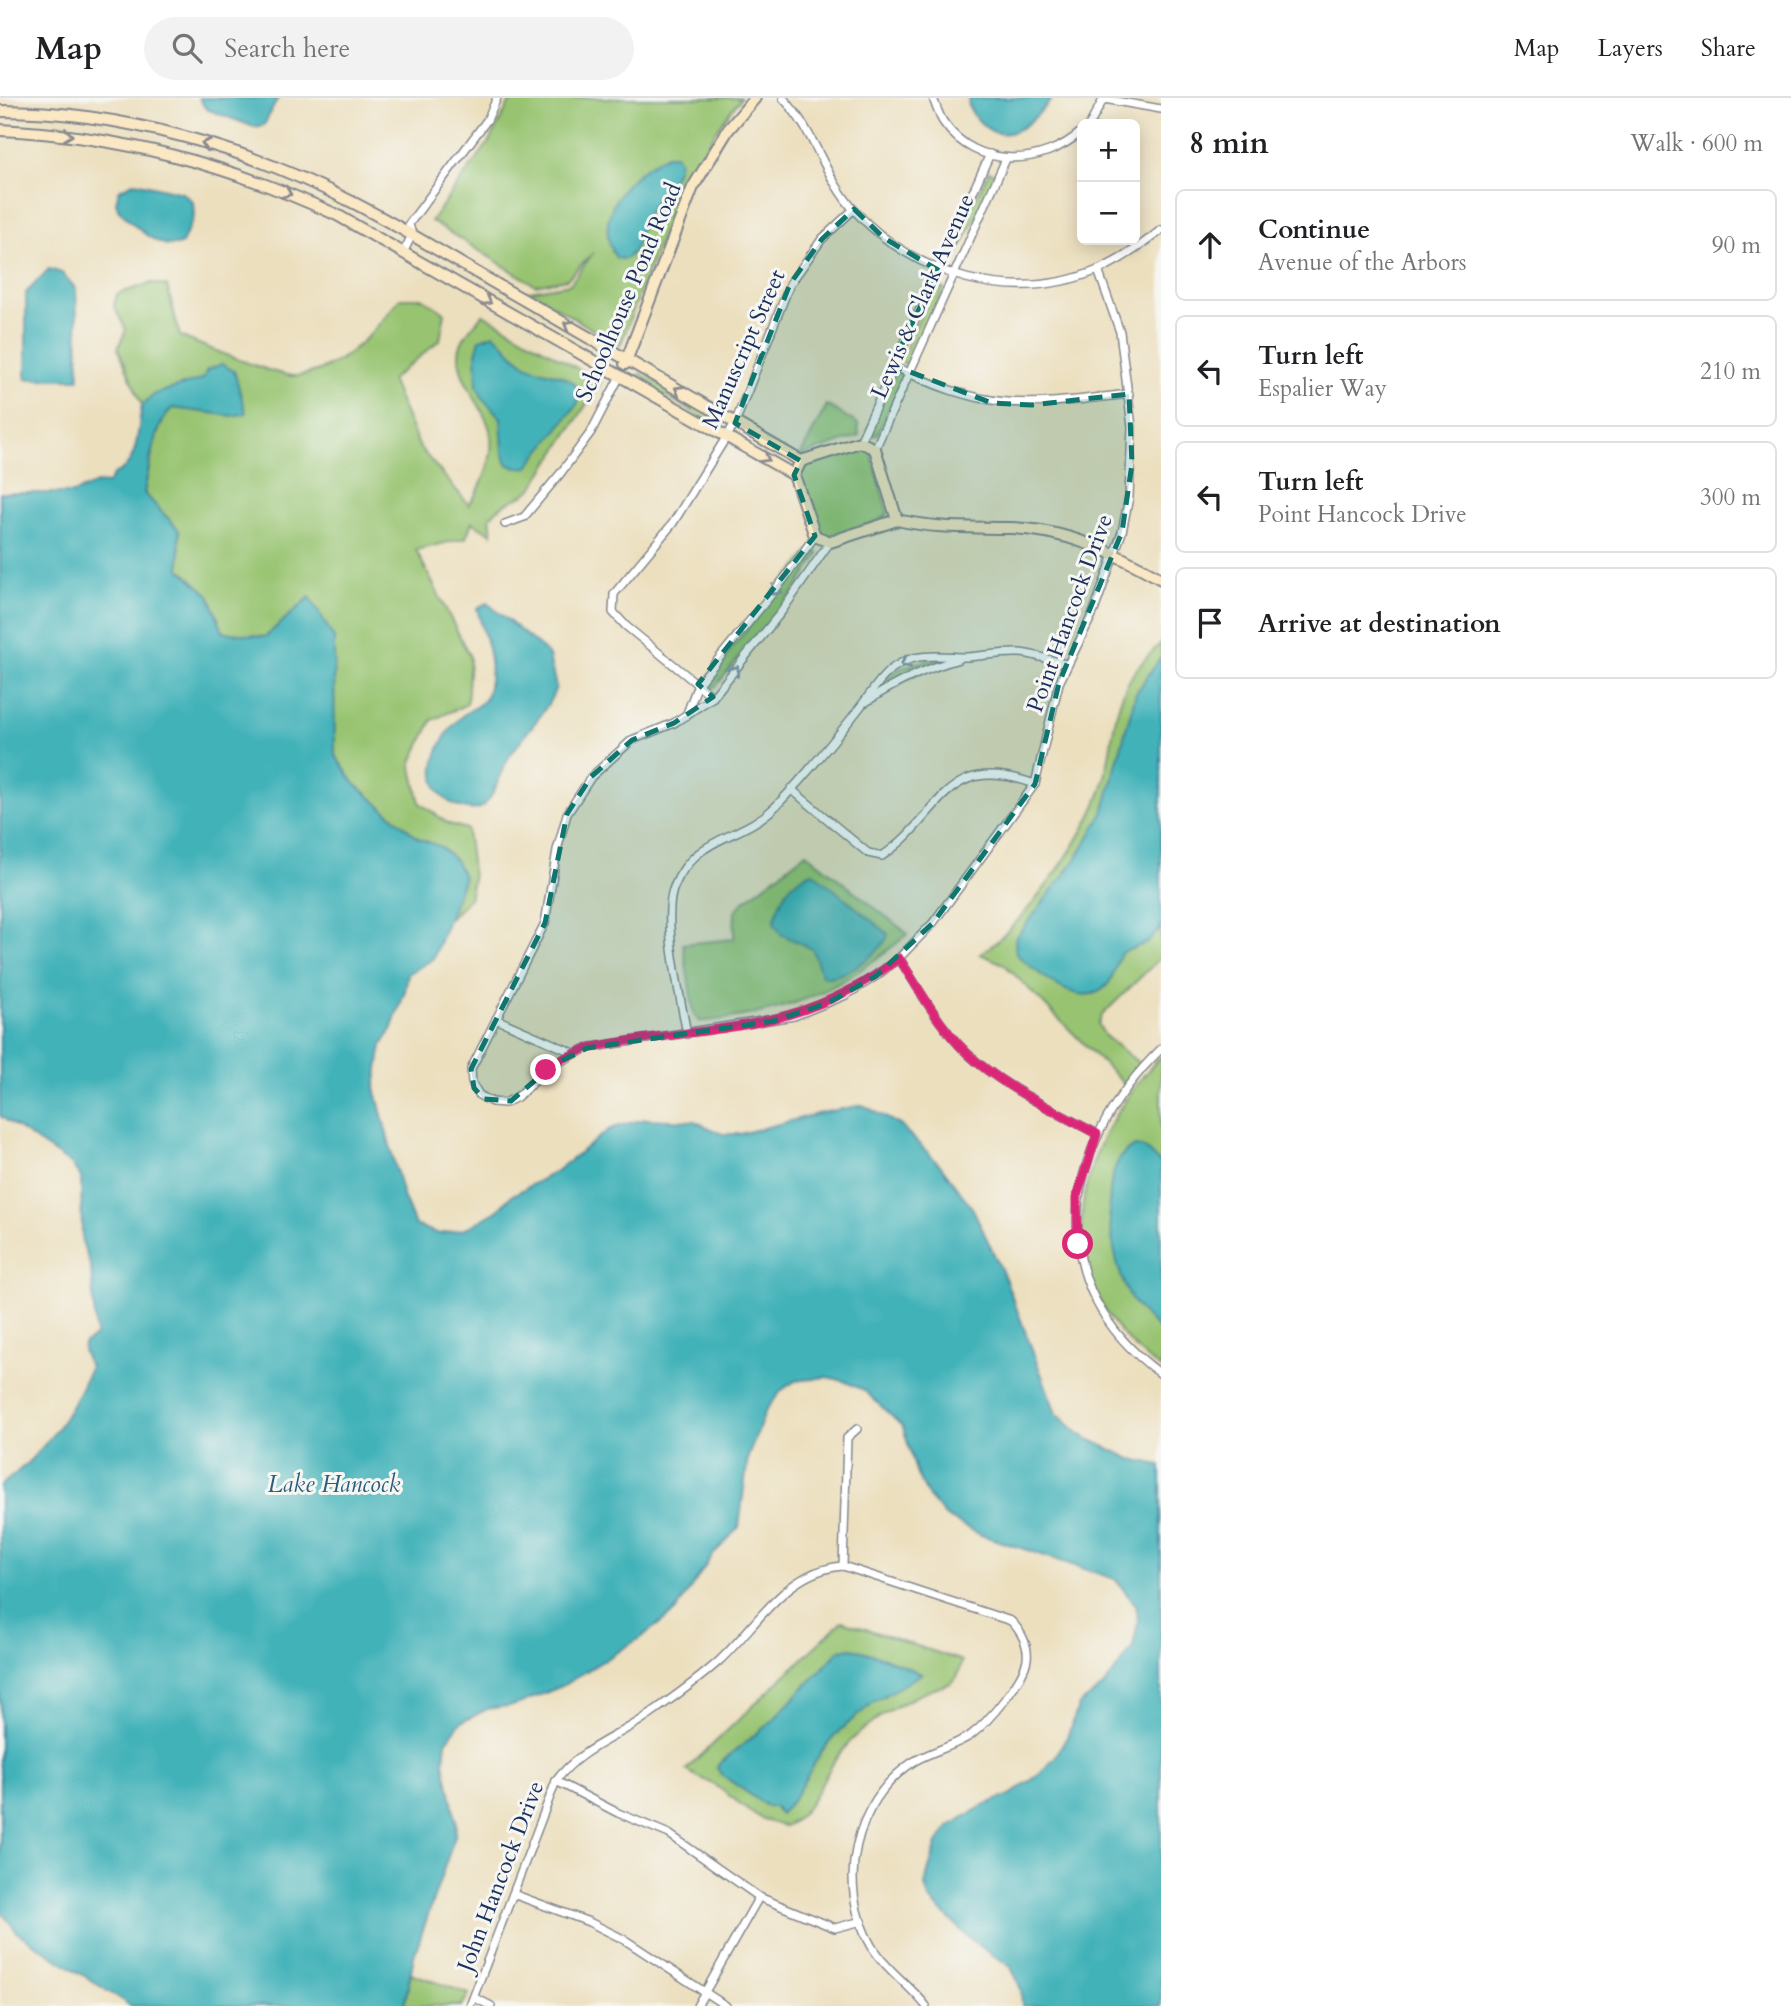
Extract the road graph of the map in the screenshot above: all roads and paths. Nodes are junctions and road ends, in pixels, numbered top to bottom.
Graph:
1 (497, 98) edge
2 (755, 98) edge
3 (783, 98) edge
4 (933, 98) edge
5 (1104, 98) edge
6 (1161, 109) edge
7 (0, 111) edge
8 (1093, 119) edge
9 (0, 130) edge
10 (1077, 135) edge
11 (990, 155) junction
12 (1006, 159) junction
13 (854, 209) junction
14 (1161, 230) edge
15 (412, 235) junction
16 (403, 253) junction
17 (938, 270) junction
18 (1098, 270) junction
19 (951, 276) junction
20 (627, 360) junction
21 (892, 365) junction
22 (908, 372) junction
23 (620, 376) junction
24 (1129, 394) junction
25 (735, 423) junction
26 (725, 436) junction
27 (860, 442) junction
28 (875, 449) junction
29 (802, 461) junction
30 (794, 475) junction
31 (897, 520) junction
32 (505, 524) dead end
33 (815, 536) junction
34 (830, 542) junction
35 (1116, 553) junction
36 (1161, 579) edge
37 (965, 657) junction
38 (1067, 664) junction
39 (698, 684) junction
40 (713, 697) junction
41 (862, 704) junction
42 (686, 717) junction
43 (1035, 784) junction
44 (791, 789) junction
45 (899, 958) junction
46 (496, 1019) junction
47 (687, 1034) junction
48 (1161, 1049) edge
49 (574, 1053) junction
50 (1097, 1134) junction
51 (1161, 1374) edge
52 (857, 1429) dead end
53 (843, 1566) junction
54 (556, 1781) junction
55 (513, 1894) junction
56 (759, 1897) junction
57 (862, 1921) junction
58 (705, 1995) junction
59 (475, 1998) junction
60 (470, 2006) edge
61 (491, 2006) edge
62 (697, 2006) edge
63 (726, 2006) edge
64 (926, 2006) edge

1 - 15 street
2 - 20 street, Schoolhouse Pond Road
3 - 13 street
4 - 11 street
5 - 6 street
5 - 8 street
15 -> 7 street
9 -> 16 street
10 - 12 street
11 - 12 street
11 - 17 street, Lewis & Clark Avenue
12 - 19 street, Lewis & Clark Avenue
13 - 17 street
13 - 25 street, Manuscript Street
14 - 18 street
15 - 16 street
20 -> 15 street
16 -> 23 street
17 - 19 street
17 - 21 street, Lewis & Clark Avenue
18 - 19 street
18 - 24 street, Point Hancock Drive
19 - 22 street, Lewis & Clark Avenue
20 - 23 street, Schoolhouse Pond Road
25 -> 20 street
21 - 22 street
21 - 27 street, Lewis & Clark Avenue
22 - 24 street
22 - 28 street, Lewis & Clark Avenue
23 - 26 street
23 - 32 street, Schoolhouse Pond Road
24 - 35 street, Point Hancock Drive
25 - 26 street, Manuscript Street
25 - 29 street
26 -> 30 street
26 - 39 street, Manuscript Street
27 - 28 street
27 - 29 street
28 - 31 street
29 - 30 street
30 - 33 street
31 - 34 street
31 - 35 street
33 - 34 street
33 -> 39 street
40 -> 34 street, Point Hancock Drive
35 - 36 street
35 - 38 street, Point Hancock Drive
37 - 38 street
37 - 41 street
37 -> 41 street
38 - 43 street, Point Hancock Drive
39 - 40 street, Manuscript Street
39 - 42 street
40 - 42 street, Point Hancock Drive
41 - 44 street
42 - 46 street, Point Hancock Drive
43 - 44 street
43 - 45 street, Point Hancock Drive
44 - 47 street
45 - 47 street, Point Hancock Drive
45 - 50 street
46 - 49 street
46 - 49 street, Point Hancock Drive
47 - 49 street, Point Hancock Drive
48 - 50 street
50 - 51 street
52 - 53 street
53 - 54 street, John Hancock Drive
53 - 57 street
54 - 55 street, John Hancock Drive
54 - 56 street
55 - 58 street
55 - 59 street, John Hancock Drive
56 - 57 street
56 - 58 street
57 - 64 street
58 - 62 street
58 - 63 street
59 - 60 street, John Hancock Drive
59 - 61 street

